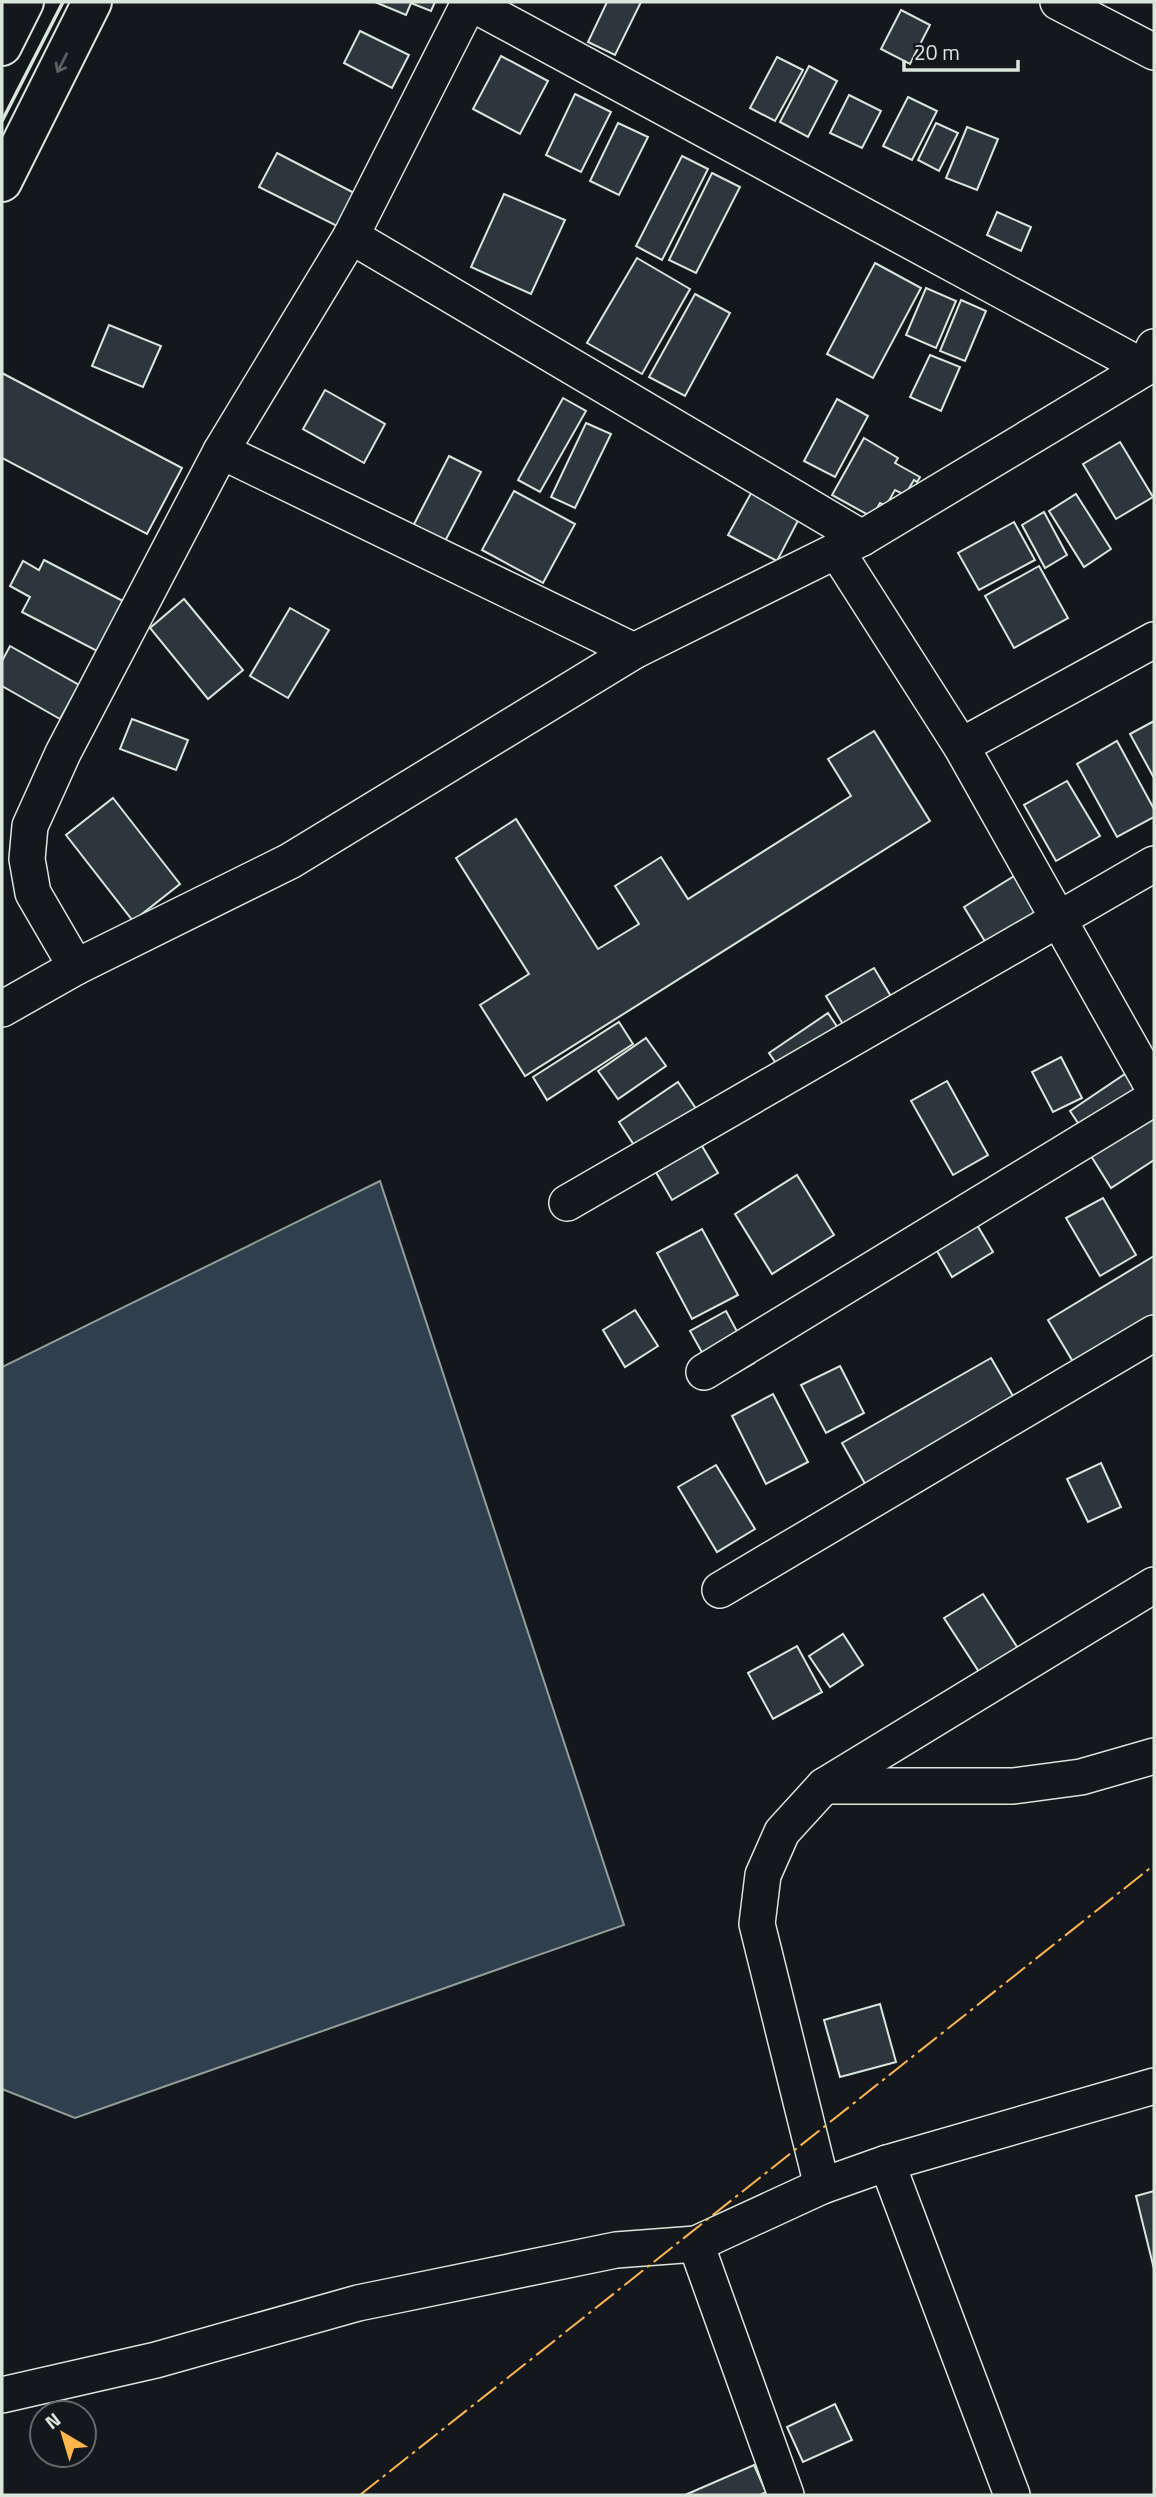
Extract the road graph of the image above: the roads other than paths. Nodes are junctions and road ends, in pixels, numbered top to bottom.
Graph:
1 (24, 2) edge
2 (92, 2) edge
3 (469, 2) edge
4 (1058, 2) edge
5 (1111, 14) edge
6 (2, 46) edge
7 (1154, 52) edge
8 (2, 182) edge
9 (351, 236) junction
10 (1151, 360) edge
11 (221, 451) junction
12 (849, 544) junction
13 (1154, 640) edge
14 (634, 651) junction
15 (961, 746) junction
16 (1154, 864) edge
17 (1059, 919) junction
18 (76, 967) junction
19 (2, 1009) edge
20 (1154, 1089) edge
21 (1154, 1098) edge
22 (567, 1203) dead end
23 (1154, 1333) edge
24 (704, 1372) dead end
25 (1154, 1585) edge
26 (719, 1590) dead end
27 (1154, 1756) edge
28 (824, 1786) junction
29 (1154, 2086) edge
30 (887, 2163) junction
31 (822, 2186) junction
32 (696, 2244) junction
33 (2, 2395) edge
34 (786, 2495) edge
35 (1012, 2495) edge

1 - 6 main road
2 -> 8 main road
3 - 9 street
3 - 10 street
4 - 5 street
5 - 7 street
9 - 11 street
9 - 12 street
10 - 12 street
11 - 14 street
11 - 18 street
12 - 14 street
12 - 15 street
13 - 15 street
14 - 18 street
15 - 17 street
16 - 17 street
17 - 20 street
17 - 22 street
18 - 19 street
21 - 24 street
23 - 26 street
25 - 28 street
27 - 28 street
28 - 31 street
29 - 30 street
30 - 31 street
30 - 35 street
31 - 32 street
32 - 33 street
32 - 34 street

